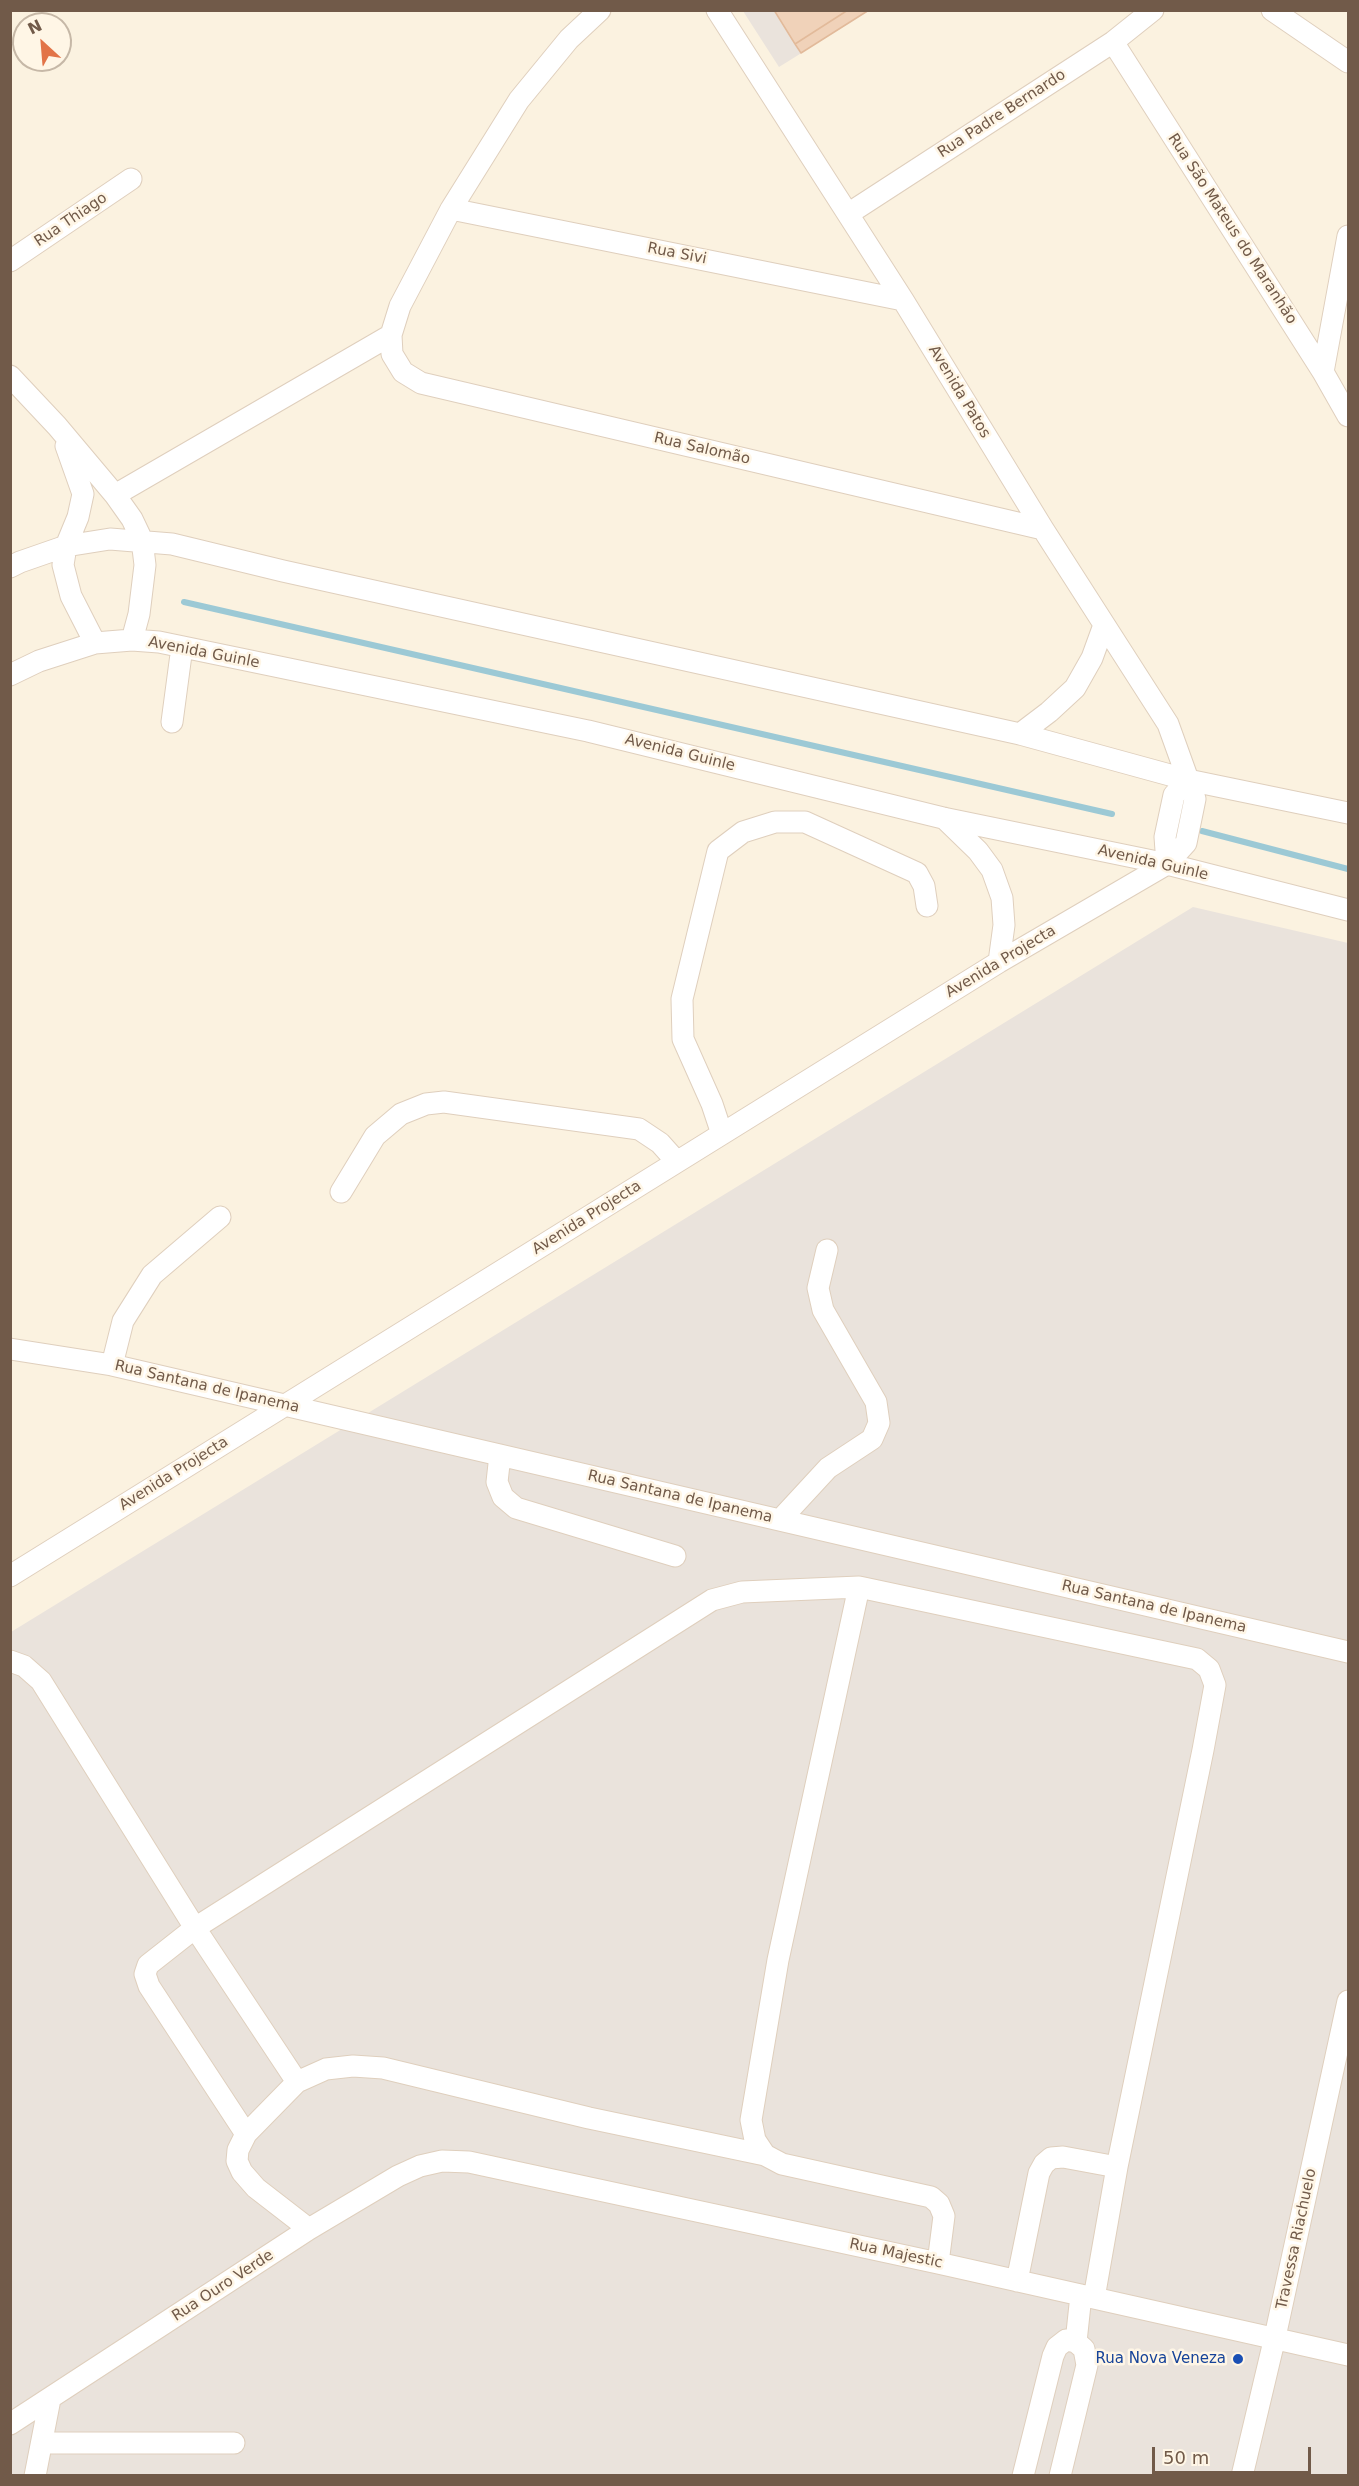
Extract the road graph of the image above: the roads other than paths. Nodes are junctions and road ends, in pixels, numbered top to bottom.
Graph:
1 (600, 10) edge
2 (717, 10) edge
3 (1153, 10) edge
4 (1272, 10) edge
5 (1113, 42) junction
6 (1348, 62) edge
7 (131, 179) dead end
8 (451, 209) junction
9 (848, 214) junction
10 (1348, 236) edge
11 (10, 261) edge
12 (903, 300) junction
13 (391, 335) junction
14 (1323, 372) junction
15 (10, 376) edge
16 (1348, 416) edge
17 (57, 426) junction
18 (115, 495) junction
19 (1043, 529) junction
20 (142, 540) junction
21 (66, 546) junction
22 (10, 567) edge
23 (1104, 625) junction
24 (132, 640) junction
25 (95, 643) junction
26 (182, 647) junction
27 (10, 675) edge
28 (172, 722) dead end
29 (1020, 734) junction
30 (1188, 780) junction
31 (1348, 813) edge
32 (943, 818) junction
33 (1167, 864) junction
34 (927, 906) dead end
35 (1348, 910) edge
36 (999, 962) junction
37 (722, 1134) junction
38 (677, 1162) junction
39 (341, 1192) dead end
40 (220, 1217) dead end
41 (827, 1250) dead end
42 (10, 1348) edge
43 (112, 1365) junction
44 (286, 1405) junction
45 (500, 1455) junction
46 (780, 1520) junction
47 (675, 1556) dead end
48 (10, 1576) edge
49 (859, 1587) junction
50 (1348, 1652) edge
51 (10, 1661) edge
52 (195, 1928) junction
53 (1348, 2001) edge
54 (297, 2082) junction
55 (246, 2134) junction
56 (765, 2155) junction
57 (442, 2161) joint
58 (1117, 2167) junction
59 (309, 2229) junction
60 (938, 2263) junction
61 (1017, 2281) junction
62 (1088, 2296) junction
63 (1275, 2337) junction
64 (1076, 2342) junction
65 (1348, 2355) edge
66 (50, 2399) junction
67 (10, 2424) edge
68 (42, 2443) junction
69 (234, 2443) dead end
70 (35, 2475) edge
71 (1023, 2475) edge
72 (1060, 2475) edge
73 (1242, 2475) edge

1 - 8 street
2 - 9 street, Avenida Patos
3 - 5 street, Rua Padre Bernardo
4 - 6 street
5 - 9 street, Rua Padre Bernardo
5 - 14 street, Rua São Mateus do Maranhão
7 - 11 street, Rua Thiago
8 - 12 street, Rua Sivi
8 - 13 street
9 - 12 street, Avenida Patos
10 - 14 street
12 - 19 street, Avenida Patos
13 - 18 street
13 - 19 street, Rua Salomão
14 - 16 street, Rua São Mateus do Maranhão
15 - 17 street
17 - 18 street
17 - 21 street
18 - 20 street
19 - 23 street, Avenida Patos
20 - 21 street
20 - 24 street
20 - 29 street
21 - 22 street
21 - 25 street
23 - 29 street
23 - 30 street, Avenida Patos
24 - 25 street, Avenida Guinle
24 - 26 street, Avenida Guinle
25 - 27 street, Avenida Guinle
26 - 28 street
26 - 32 street, Avenida Guinle
29 - 30 street
30 - 31 street
30 - 33 street
32 - 33 street, Avenida Guinle
32 - 36 street
33 - 35 street, Avenida Guinle
33 - 36 street, Avenida Projecta
34 - 37 street
36 - 37 street, Avenida Projecta
37 - 38 street, Avenida Projecta
38 - 39 street
38 - 44 street, Avenida Projecta
40 - 43 street
41 - 46 street
42 - 43 street, Rua Santana de Ipanema
43 - 44 street, Rua Santana de Ipanema
44 - 45 street, Rua Santana de Ipanema
44 - 48 street, Avenida Projecta
45 - 46 street, Rua Santana de Ipanema
45 - 47 street
46 - 50 street, Rua Santana de Ipanema
49 - 52 street
49 - 56 street
49 - 58 street
51 - 52 street
52 - 54 street
52 - 55 street
53 - 63 street, Travessa Riachuelo
54 - 55 street
54 - 56 street
55 - 59 street
56 - 60 street
57 - 59 street, Rua Ouro Verde
57 - 60 street, Rua Majestic
58 - 61 street
58 - 62 street
59 - 66 street, Rua Ouro Verde
60 - 61 street, Rua Majestic
61 - 62 street, Rua Majestic
62 - 63 street, Rua Majestic
62 - 64 street
63 - 65 street, Rua Majestic
63 - 73 street, Travessa Riachuelo
64 - 71 street
64 - 72 street
66 - 67 street, Rua Ouro Verde
66 - 68 street
68 - 69 street
68 - 70 street

